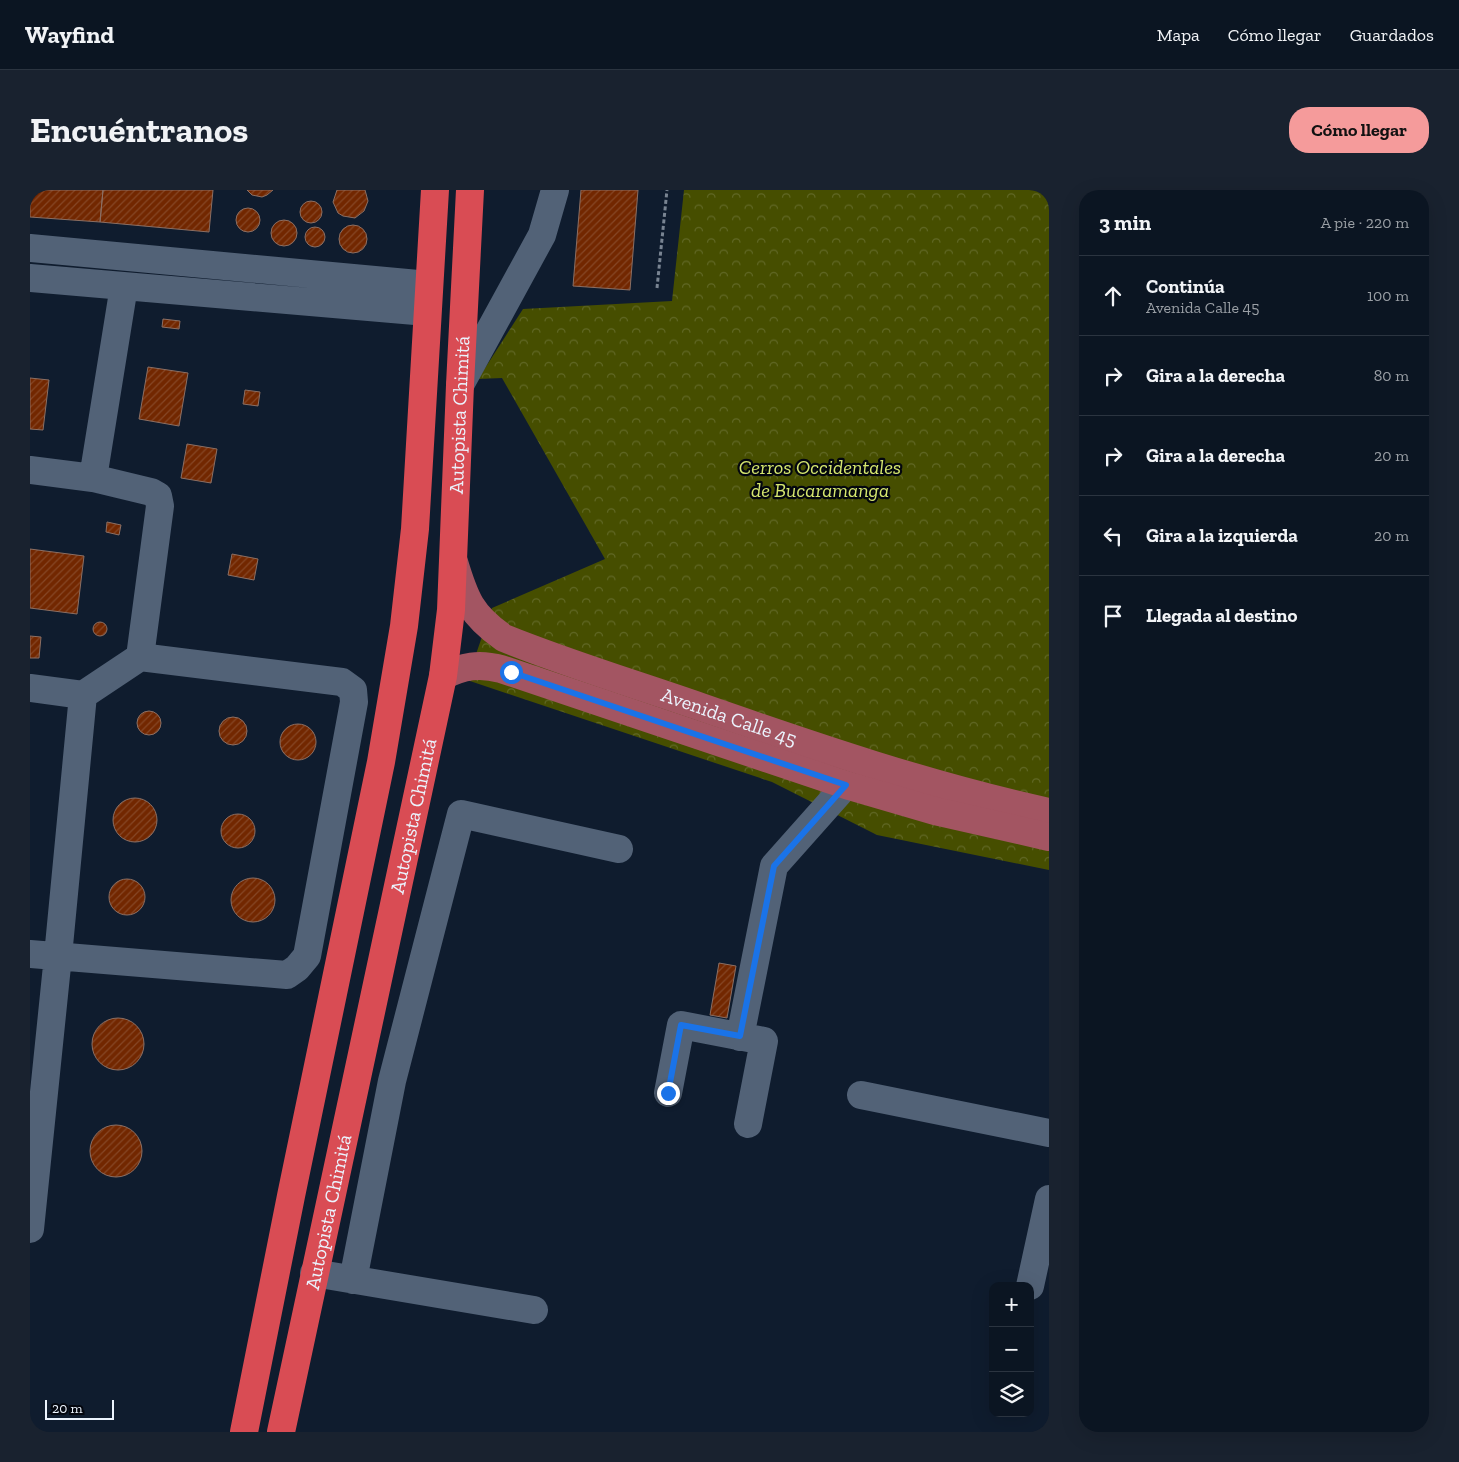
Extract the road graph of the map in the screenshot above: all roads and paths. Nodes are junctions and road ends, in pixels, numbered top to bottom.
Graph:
1 (435, 190) edge
2 (470, 190) edge
3 (555, 190) edge
4 (667, 190) edge
5 (30, 248) edge
6 (30, 278) edge
7 (429, 285) junction
8 (124, 286) junction
9 (657, 288) dead end
10 (427, 312) junction
11 (460, 385) junction
12 (30, 470) edge
13 (93, 478) junction
14 (454, 562) junction
15 (140, 658) junction
16 (443, 676) junction
17 (30, 688) edge
18 (83, 695) junction
19 (846, 785) junction
20 (1049, 812) edge
21 (1049, 837) edge
22 (619, 849) dead end
23 (30, 954) edge
24 (58, 956) junction
25 (740, 1036) junction
26 (668, 1093) dead end
27 (861, 1095) dead end
28 (748, 1124) dead end
29 (1049, 1133) edge
30 (1049, 1199) edge
31 (30, 1229) edge
32 (314, 1273) junction
33 (353, 1280) junction
34 (1031, 1282) edge
35 (534, 1310) dead end
36 (244, 1432) edge
37 (281, 1432) edge

1 - 7 highway, Autopista Chimitá
2 - 11 highway, Autopista Chimitá
3 - 11 lane
4 - 9 path
5 - 7 lane
6 - 8 lane
7 - 10 highway, Autopista Chimitá
8 - 10 lane
8 - 13 lane
10 - 36 highway, Autopista Chimitá
11 - 14 highway, Autopista Chimitá
12 - 13 lane
13 - 15 lane
14 - 16 highway, Autopista Chimitá
14 - 20 main road, Avenida Calle 45
15 - 18 lane
15 - 24 lane
16 - 19 main road, Avenida Calle 45
16 - 32 highway, Autopista Chimitá
17 - 18 lane
18 - 24 lane
19 - 21 main road, Avenida Calle 45
19 - 25 lane
22 - 33 lane
23 - 24 lane
24 - 31 lane
25 - 26 lane
25 - 28 lane
27 - 29 lane
30 - 34 lane
32 - 33 lane
32 - 37 highway, Autopista Chimitá
33 - 35 lane

